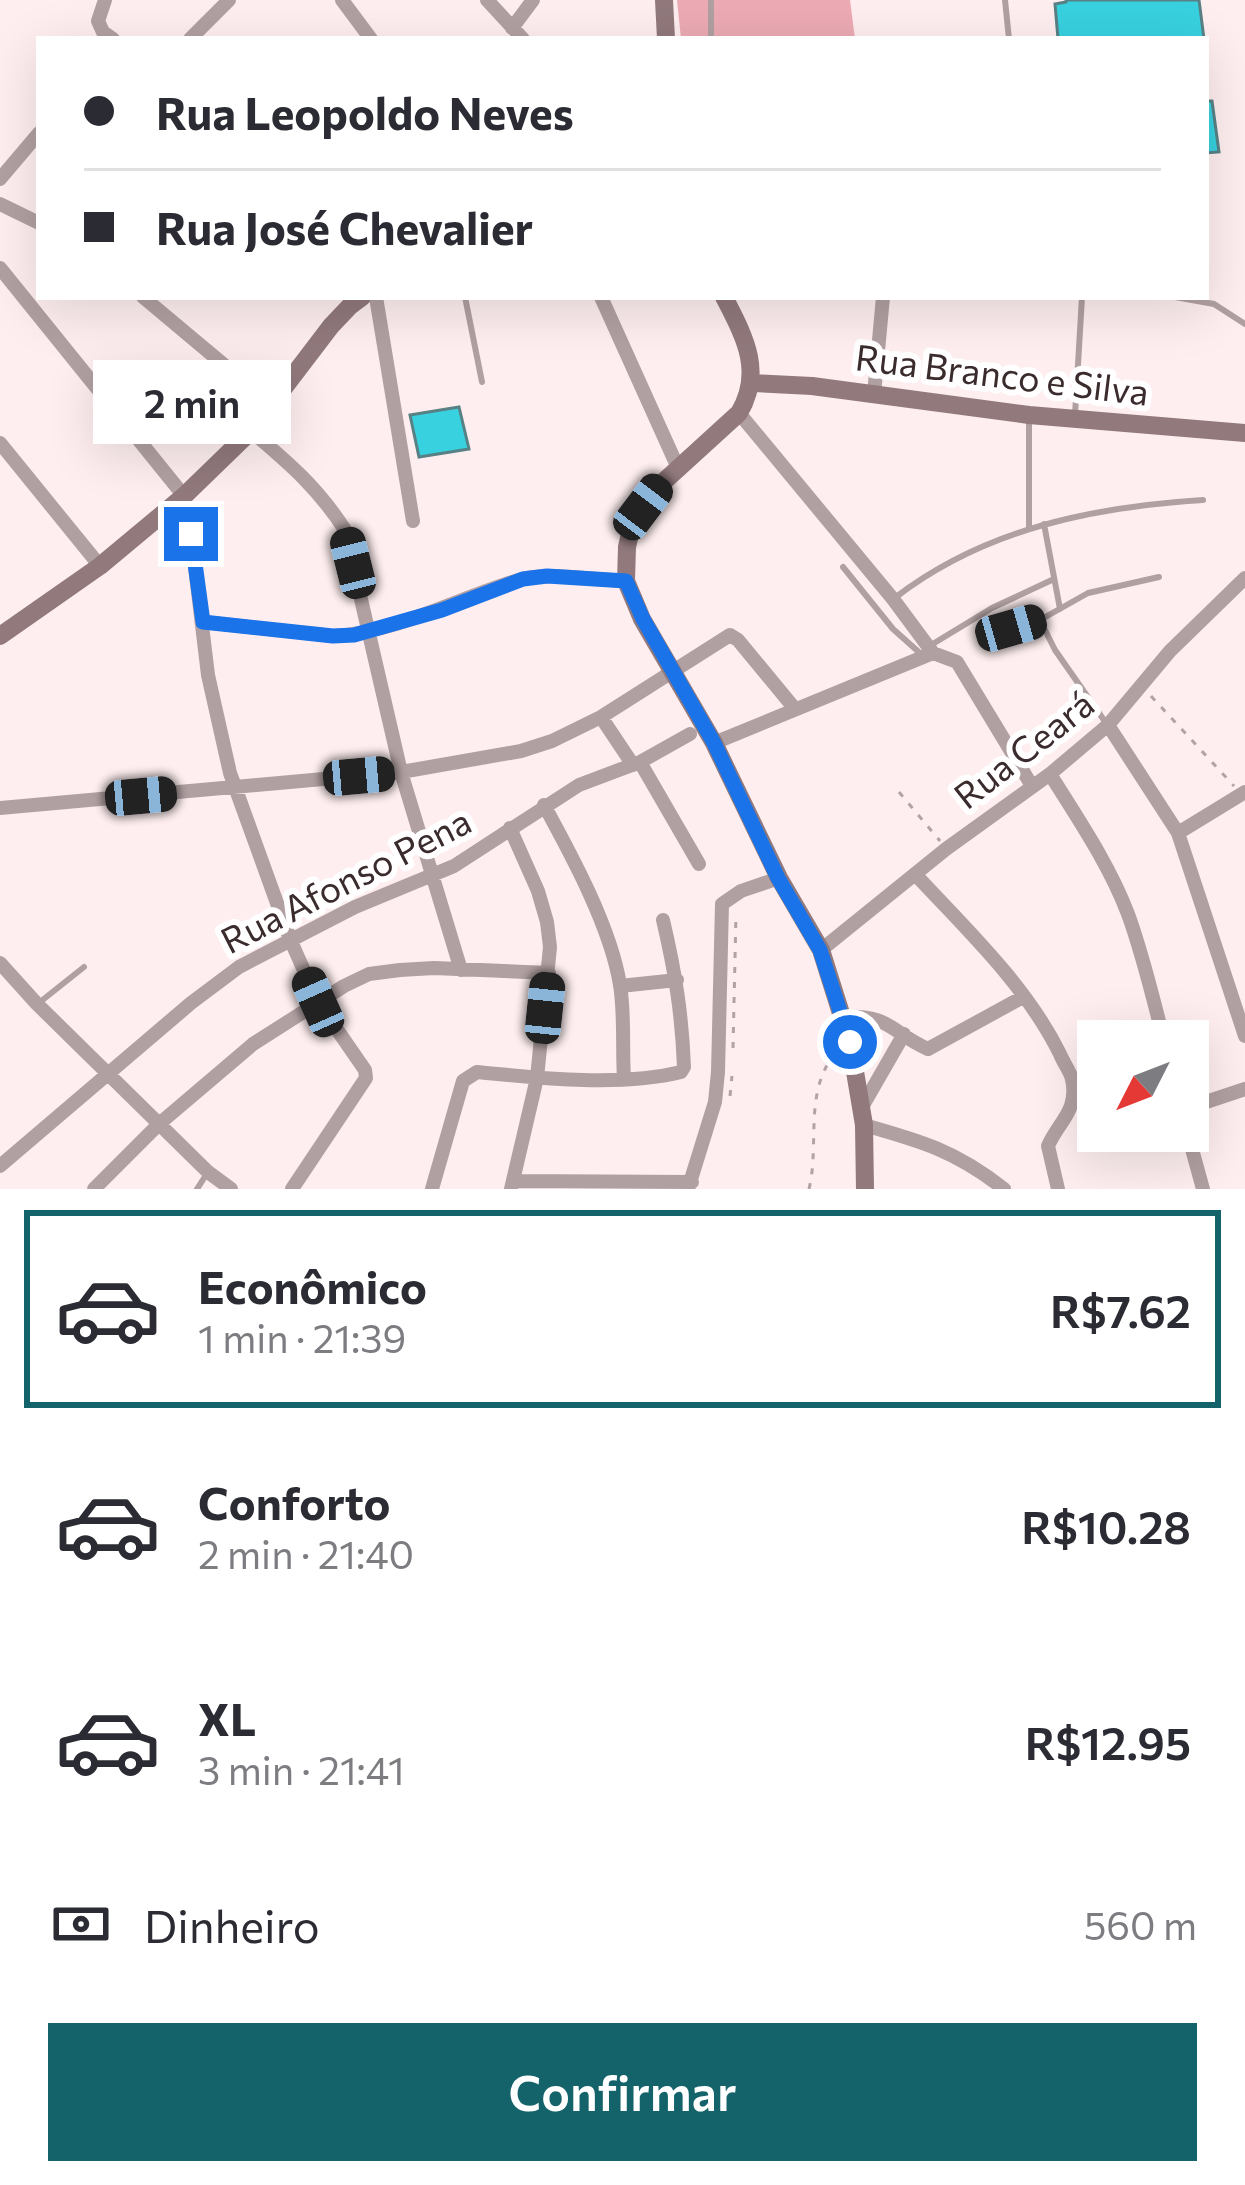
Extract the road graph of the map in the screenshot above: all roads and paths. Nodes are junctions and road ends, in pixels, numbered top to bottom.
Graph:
1 (105, 0) edge
2 (229, 0) edge
3 (342, 0) edge
4 (487, 0) edge
5 (533, 0) edge
6 (664, 0) edge
7 (711, 0) edge
8 (1005, 0) edge
9 (517, 33) edge
10 (108, 36) edge
11 (193, 36) edge
12 (368, 36) edge
13 (666, 36) edge
14 (711, 36) edge
15 (1009, 36) edge
16 (36, 137) edge
17 (0, 179) edge
18 (0, 204) edge
19 (36, 222) edge
20 (0, 268) edge
21 (147, 300) edge
22 (358, 300) edge
23 (376, 300) edge
24 (465, 300) edge
25 (602, 300) edge
26 (725, 300) edge
27 (883, 300) edge
28 (1082, 300) edge
29 (1191, 300) edge
30 (1245, 324) edge
31 (482, 382) dead end
32 (752, 383) junction
33 (874, 394) junction
34 (272, 405) junction
35 (740, 413) junction
36 (1029, 415) junction
37 (1075, 419) junction
38 (251, 431) junction
39 (1245, 434) edge
40 (0, 443) edge
41 (679, 470) junction
42 (184, 496) junction
43 (1203, 500) dead end
44 (413, 520) dead end
45 (1044, 524) junction
46 (1029, 528) junction
47 (100, 566) junction
48 (843, 567) dead end
49 (1160, 577) dead end
50 (1054, 578) junction
51 (1245, 578) edge
52 (626, 581) junction
53 (893, 599) junction
54 (1060, 610) junction
55 (1040, 620) junction
56 (203, 622) junction
57 (1011, 628) dead end
58 (3, 629) edge
59 (370, 629) junction
60 (928, 652) junction
61 (673, 670) junction
62 (1142, 686) junction
63 (795, 710) junction
64 (601, 717) junction
65 (1108, 725) junction
66 (690, 734) dead end
67 (714, 743) junction
68 (636, 764) junction
69 (401, 772) junction
70 (1050, 774) junction
71 (1032, 786) junction
72 (235, 788) junction
73 (899, 791) dead end
74 (1243, 793) edge
75 (544, 805) junction
76 (0, 808) edge
77 (510, 828) junction
78 (1178, 832) junction
79 (946, 849) junction
80 (699, 864) dead end
81 (915, 874) junction
82 (431, 877) junction
83 (778, 878) junction
84 (663, 920) dead end
85 (290, 939) junction
86 (820, 950) junction
87 (0, 963) edge
88 (84, 967) dead end
89 (460, 970) junction
90 (549, 973) junction
91 (677, 980) junction
92 (620, 986) junction
93 (1023, 997) junction
94 (318, 1002) junction
95 (37, 1004) junction
96 (1242, 1013) edge
97 (843, 1017) junction
98 (1159, 1020) edge
99 (904, 1034) junction
100 (1245, 1036) edge
101 (850, 1042) junction
102 (108, 1074) junction
103 (537, 1078) junction
104 (623, 1079) junction
105 (1077, 1079) edge
106 (1072, 1080) junction
107 (1245, 1088) edge
108 (1209, 1101) edge
109 (863, 1116) junction
110 (160, 1124) junction
111 (1193, 1152) edge
112 (0, 1166) edge
113 (208, 1172) junction
114 (513, 1185) edge
115 (690, 1185) edge
116 (583, 1186) edge
117 (94, 1189) edge
118 (197, 1189) edge
119 (230, 1189) edge
120 (292, 1189) edge
121 (432, 1189) edge
122 (809, 1189) edge
123 (865, 1189) edge
124 (1004, 1189) edge
125 (1058, 1189) edge
126 (1203, 1189) edge

1 - 10 street
2 - 11 street
3 - 12 street
4 - 9 street
5 - 9 street
6 - 13 street
7 - 14 lane
8 - 15 lane
16 - 17 street
18 - 19 street
20 - 42 street
21 - 34 street
22 - 34 street
23 - 44 street
24 - 31 lane
25 - 41 street
26 - 32 street
27 - 33 street
28 - 37 lane
29 - 30 lane
32 - 33 street, Rua Branco e Silva
32 - 35 street
33 - 36 street, Rua Branco e Silva
34 - 38 street
35 - 41 street
35 - 53 street
36 - 37 street, Rua Branco e Silva
36 - 46 lane
37 - 39 street, Rua Branco e Silva
38 - 42 street
38 - 59 street
40 - 47 street
41 - 52 street
42 - 47 street
42 - 56 street
43 - 45 lane
45 - 46 lane
45 - 50 lane
46 - 53 lane
47 - 58 street
48 - 60 lane
49 - 54 lane
50 - 54 lane
50 - 60 lane
51 - 62 street, Rua Ceará
52 - 59 street
52 - 61 street
53 - 60 street
54 - 55 lane
55 - 57 lane
55 - 65 lane
56 - 59 street
56 - 72 street
59 - 69 street
60 - 63 street
60 - 71 street
61 - 63 street
61 - 64 street
61 - 67 street
62 - 65 street, Rua Ceará
62 - 74 path
63 - 67 street
64 - 68 street
64 - 69 street
65 - 70 street, Rua Ceará
65 - 78 street
66 - 68 street, Rua Afonso Pena
67 - 83 street
68 - 75 street, Rua Afonso Pena
68 - 80 street
69 - 72 street
69 - 82 street
70 - 71 street, Rua Ceará
70 - 98 street
71 - 79 street, Rua Ceará
72 - 76 street
72 - 85 street
73 - 79 path
74 - 78 street
75 - 77 street, Rua Afonso Pena
75 - 92 street
77 - 82 street, Rua Afonso Pena
77 - 90 street
78 - 96 street
79 - 81 street, Rua Ceará
81 - 86 street, Rua Ceará
81 - 93 street
82 - 85 street, Rua Afonso Pena
82 - 89 street
83 - 86 street
83 - 115 street
84 - 91 street
85 - 94 street
85 - 102 street, Rua Afonso Pena
86 - 97 street
87 - 95 street
88 - 95 lane
89 - 90 street
89 - 94 street
90 - 103 street
91 - 92 street
91 - 104 street
92 - 104 street
93 - 99 street
93 - 106 street
94 - 110 street
94 - 120 street
95 - 102 street
96 - 100 street
97 - 99 street
97 - 101 street
99 - 109 street
101 - 109 street
101 - 122 path
102 - 110 street
102 - 112 street, Rua Afonso Pena
103 - 104 street
103 - 114 street
103 - 121 street
105 - 106 street
106 - 125 street
107 - 108 street
109 - 123 street
109 - 124 street
110 - 113 street
110 - 117 street
111 - 126 street
113 - 118 lane
113 - 119 street
114 - 116 street
115 - 116 street

